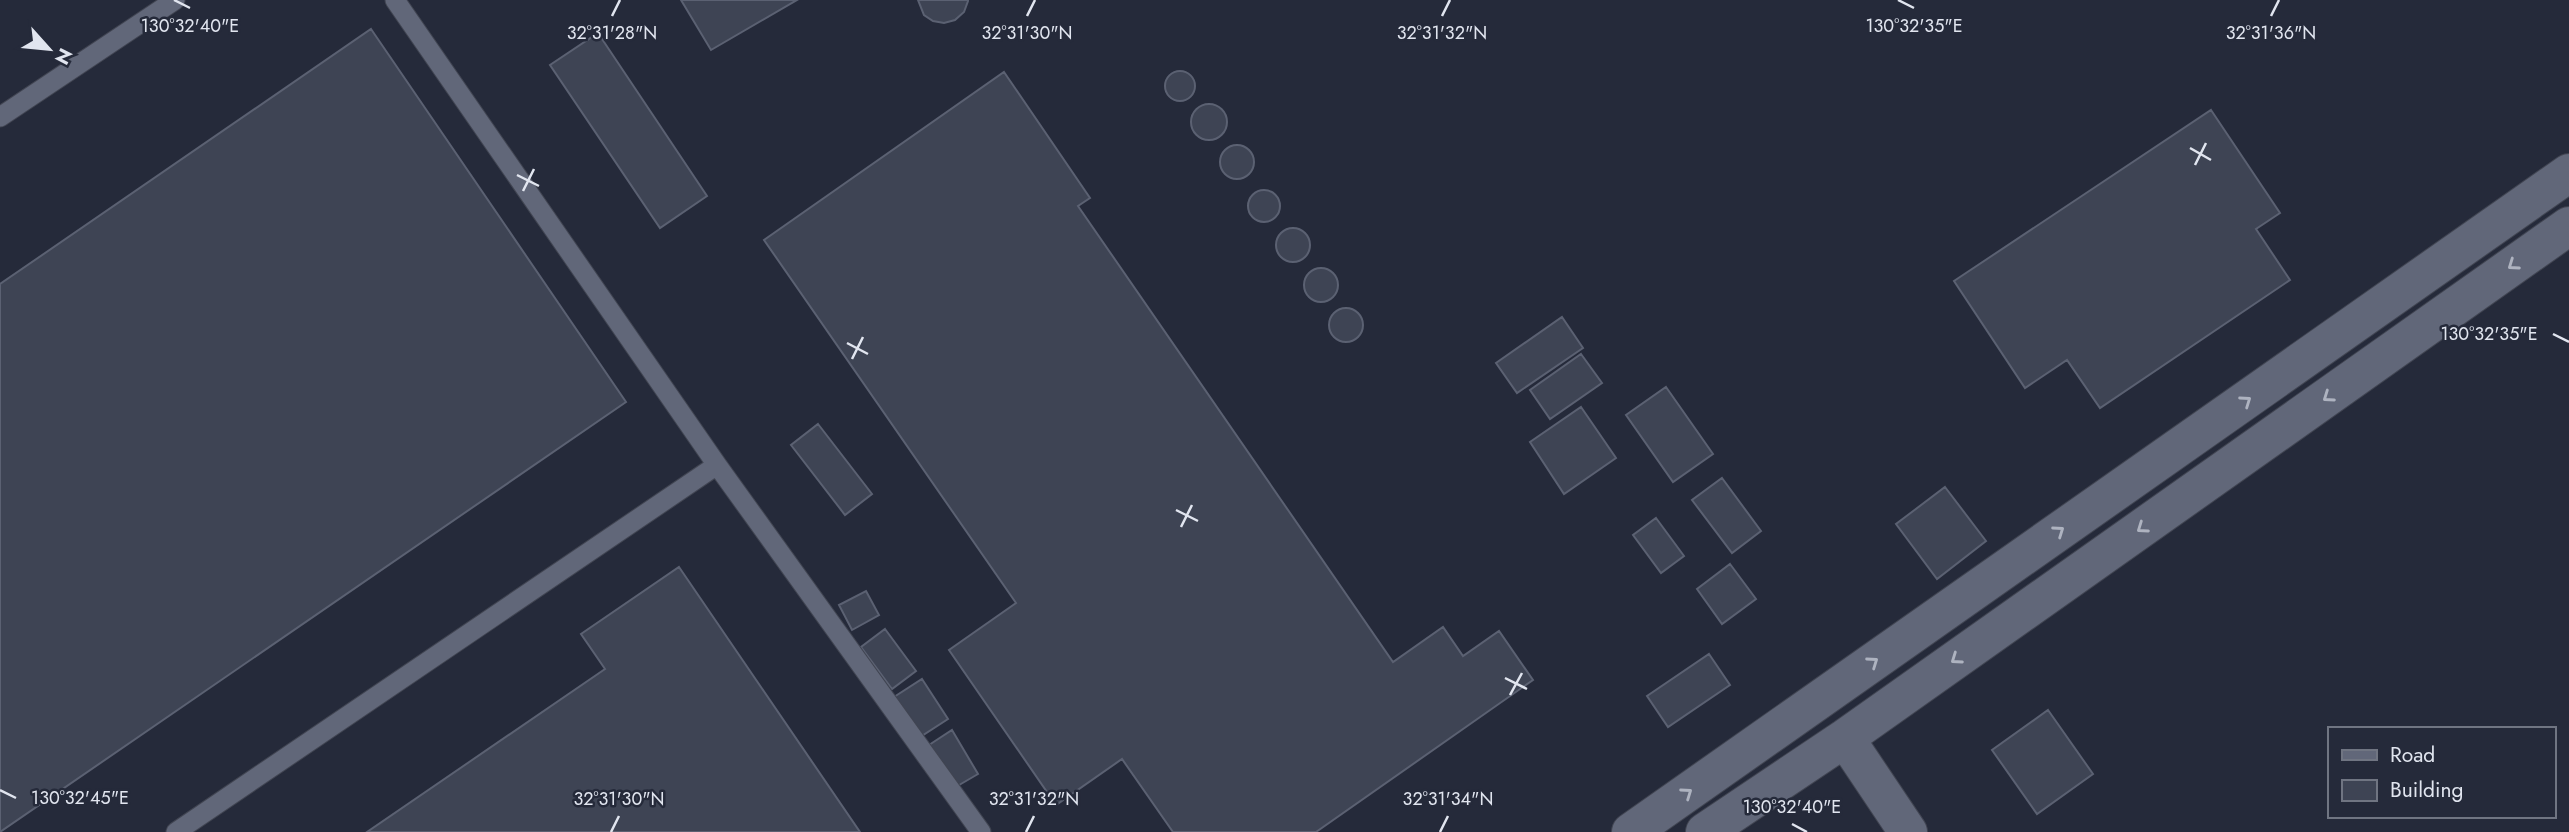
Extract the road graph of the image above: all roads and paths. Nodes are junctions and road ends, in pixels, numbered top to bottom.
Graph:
1 (175, 0) edge
2 (395, 0) edge
3 (0, 117) edge
4 (2569, 173) edge
5 (2569, 226) edge
6 (717, 465) junction
7 (1845, 738) junction
8 (176, 832) edge
9 (981, 832) edge
10 (1631, 832) edge
11 (1705, 832) edge
12 (1908, 832) edge

1 - 3 lane
2 - 6 lane
10 -> 4 street
5 -> 7 street
6 - 8 lane
6 - 9 lane
7 - 11 street
7 - 12 street

